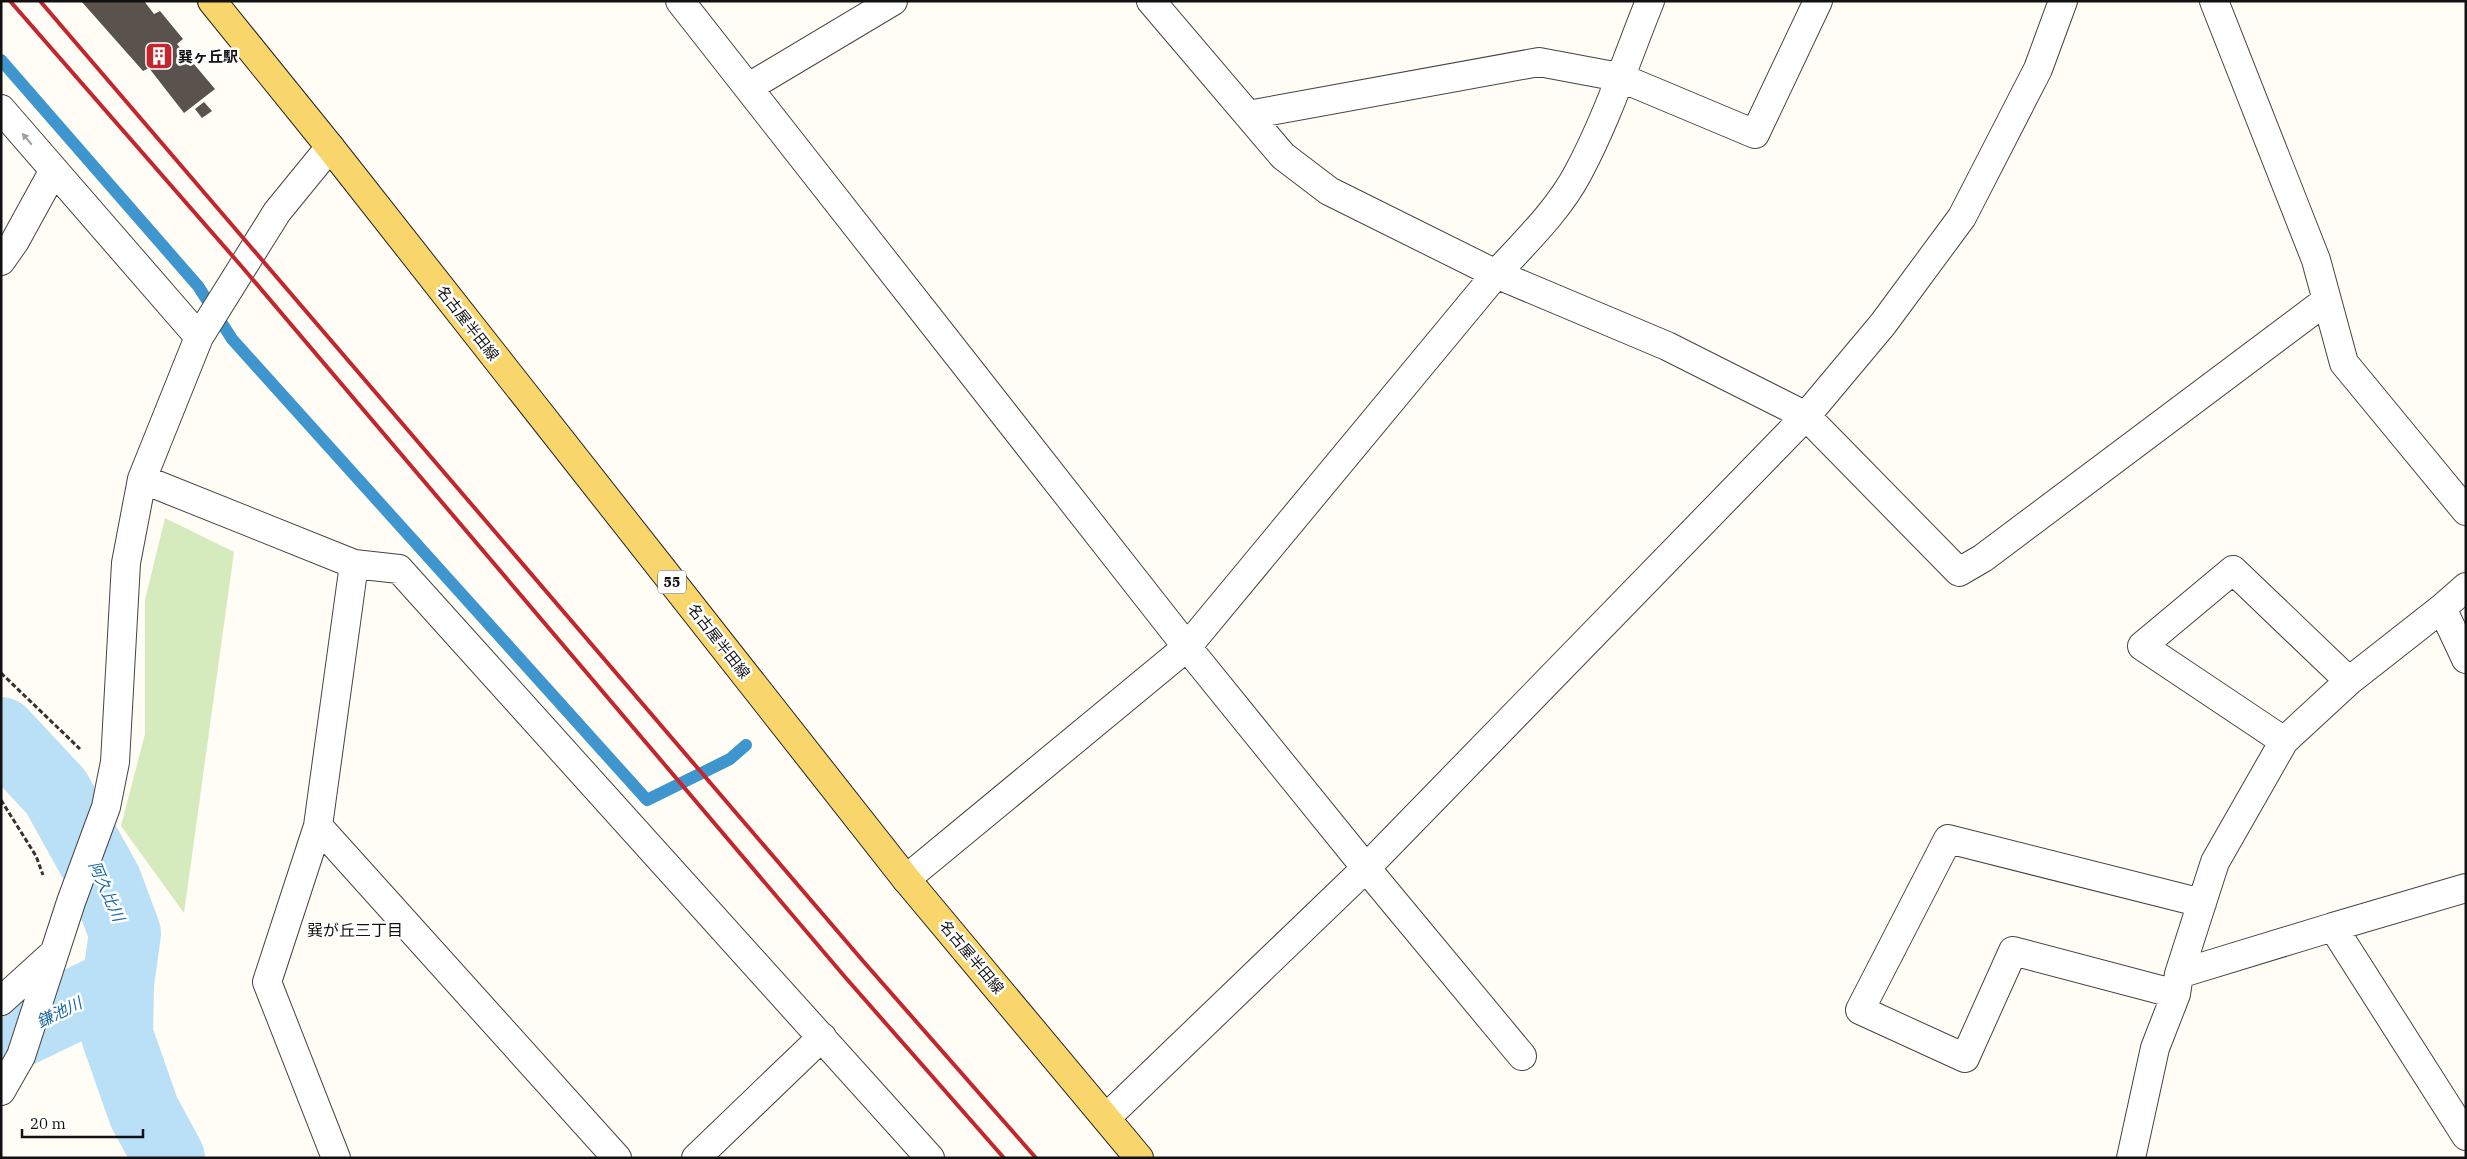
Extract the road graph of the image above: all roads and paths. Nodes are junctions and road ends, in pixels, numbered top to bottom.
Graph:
1 (212, 1) edge
2 (680, 1) edge
3 (893, 1) edge
4 (1151, 1) edge
5 (1650, 1) edge
6 (1818, 1) edge
7 (2063, 1) edge
8 (2214, 1) edge
9 (1619, 77) junction
10 (749, 87) junction
11 (1, 109) edge
12 (1248, 115) junction
13 (330, 147) junction
14 (54, 170) junction
15 (6, 245) edge
16 (1496, 274) junction
17 (2327, 300) junction
18 (198, 337) junction
19 (1806, 416) junction
20 (142, 479) junction
21 (2466, 511) edge
22 (354, 564) junction
23 (2466, 587) edge
24 (2442, 608) junction
25 (1187, 647) junction
26 (2466, 659) edge
27 (1, 674) edge
28 (2349, 680) junction
29 (2284, 741) junction
30 (115, 762) junction
31 (1, 800) edge
32 (318, 826) junction
33 (1366, 868) junction
34 (906, 879) junction
35 (2466, 888) edge
36 (74, 892) junction
37 (2202, 903) junction
38 (2333, 927) junction
39 (54, 954) junction
40 (2178, 984) junction
41 (1, 1001) edge
42 (822, 1037) junction
43 (1522, 1056) dead end
44 (1, 1091) edge
45 (1106, 1118) junction
46 (2466, 1136) edge
47 (336, 1158) edge
48 (617, 1158) edge
49 (696, 1158) edge
50 (930, 1158) edge
51 (1138, 1158) edge
52 (2132, 1158) edge

1 - 13 main road, 名古屋半田線 / 55
2 - 10 street
3 - 10 street
4 - 12 street
5 - 9 street
6 - 9 street
7 - 19 street
8 - 17 street
9 - 12 street
9 - 16 street
10 - 25 street
14 -> 11 street
12 - 16 street
13 - 18 street
13 - 34 main road, 名古屋半田線 / 55
14 - 15 street
14 - 18 street
16 - 19 street
16 - 25 street
17 - 19 street
17 - 21 street
18 - 20 street
19 - 33 street
20 - 22 street
20 - 30 street
22 - 32 street
22 - 42 street
23 - 24 street
24 - 26 street
24 - 28 street
25 - 33 street
25 - 34 street
27 - 30 path
28 - 29 street
28 - 29 street
29 - 37 street
30 - 36 street
31 - 36 path
32 - 47 street
32 - 48 street
33 - 43 street
33 - 45 street
34 - 45 main road, 名古屋半田線 / 55
35 - 38 street
36 - 39 street
37 - 40 street
37 - 40 street
38 - 40 street
38 - 46 street
39 - 41 street
39 - 44 street
40 - 52 street
42 - 49 street
42 - 50 street
45 - 51 main road, 名古屋半田線 / 55

